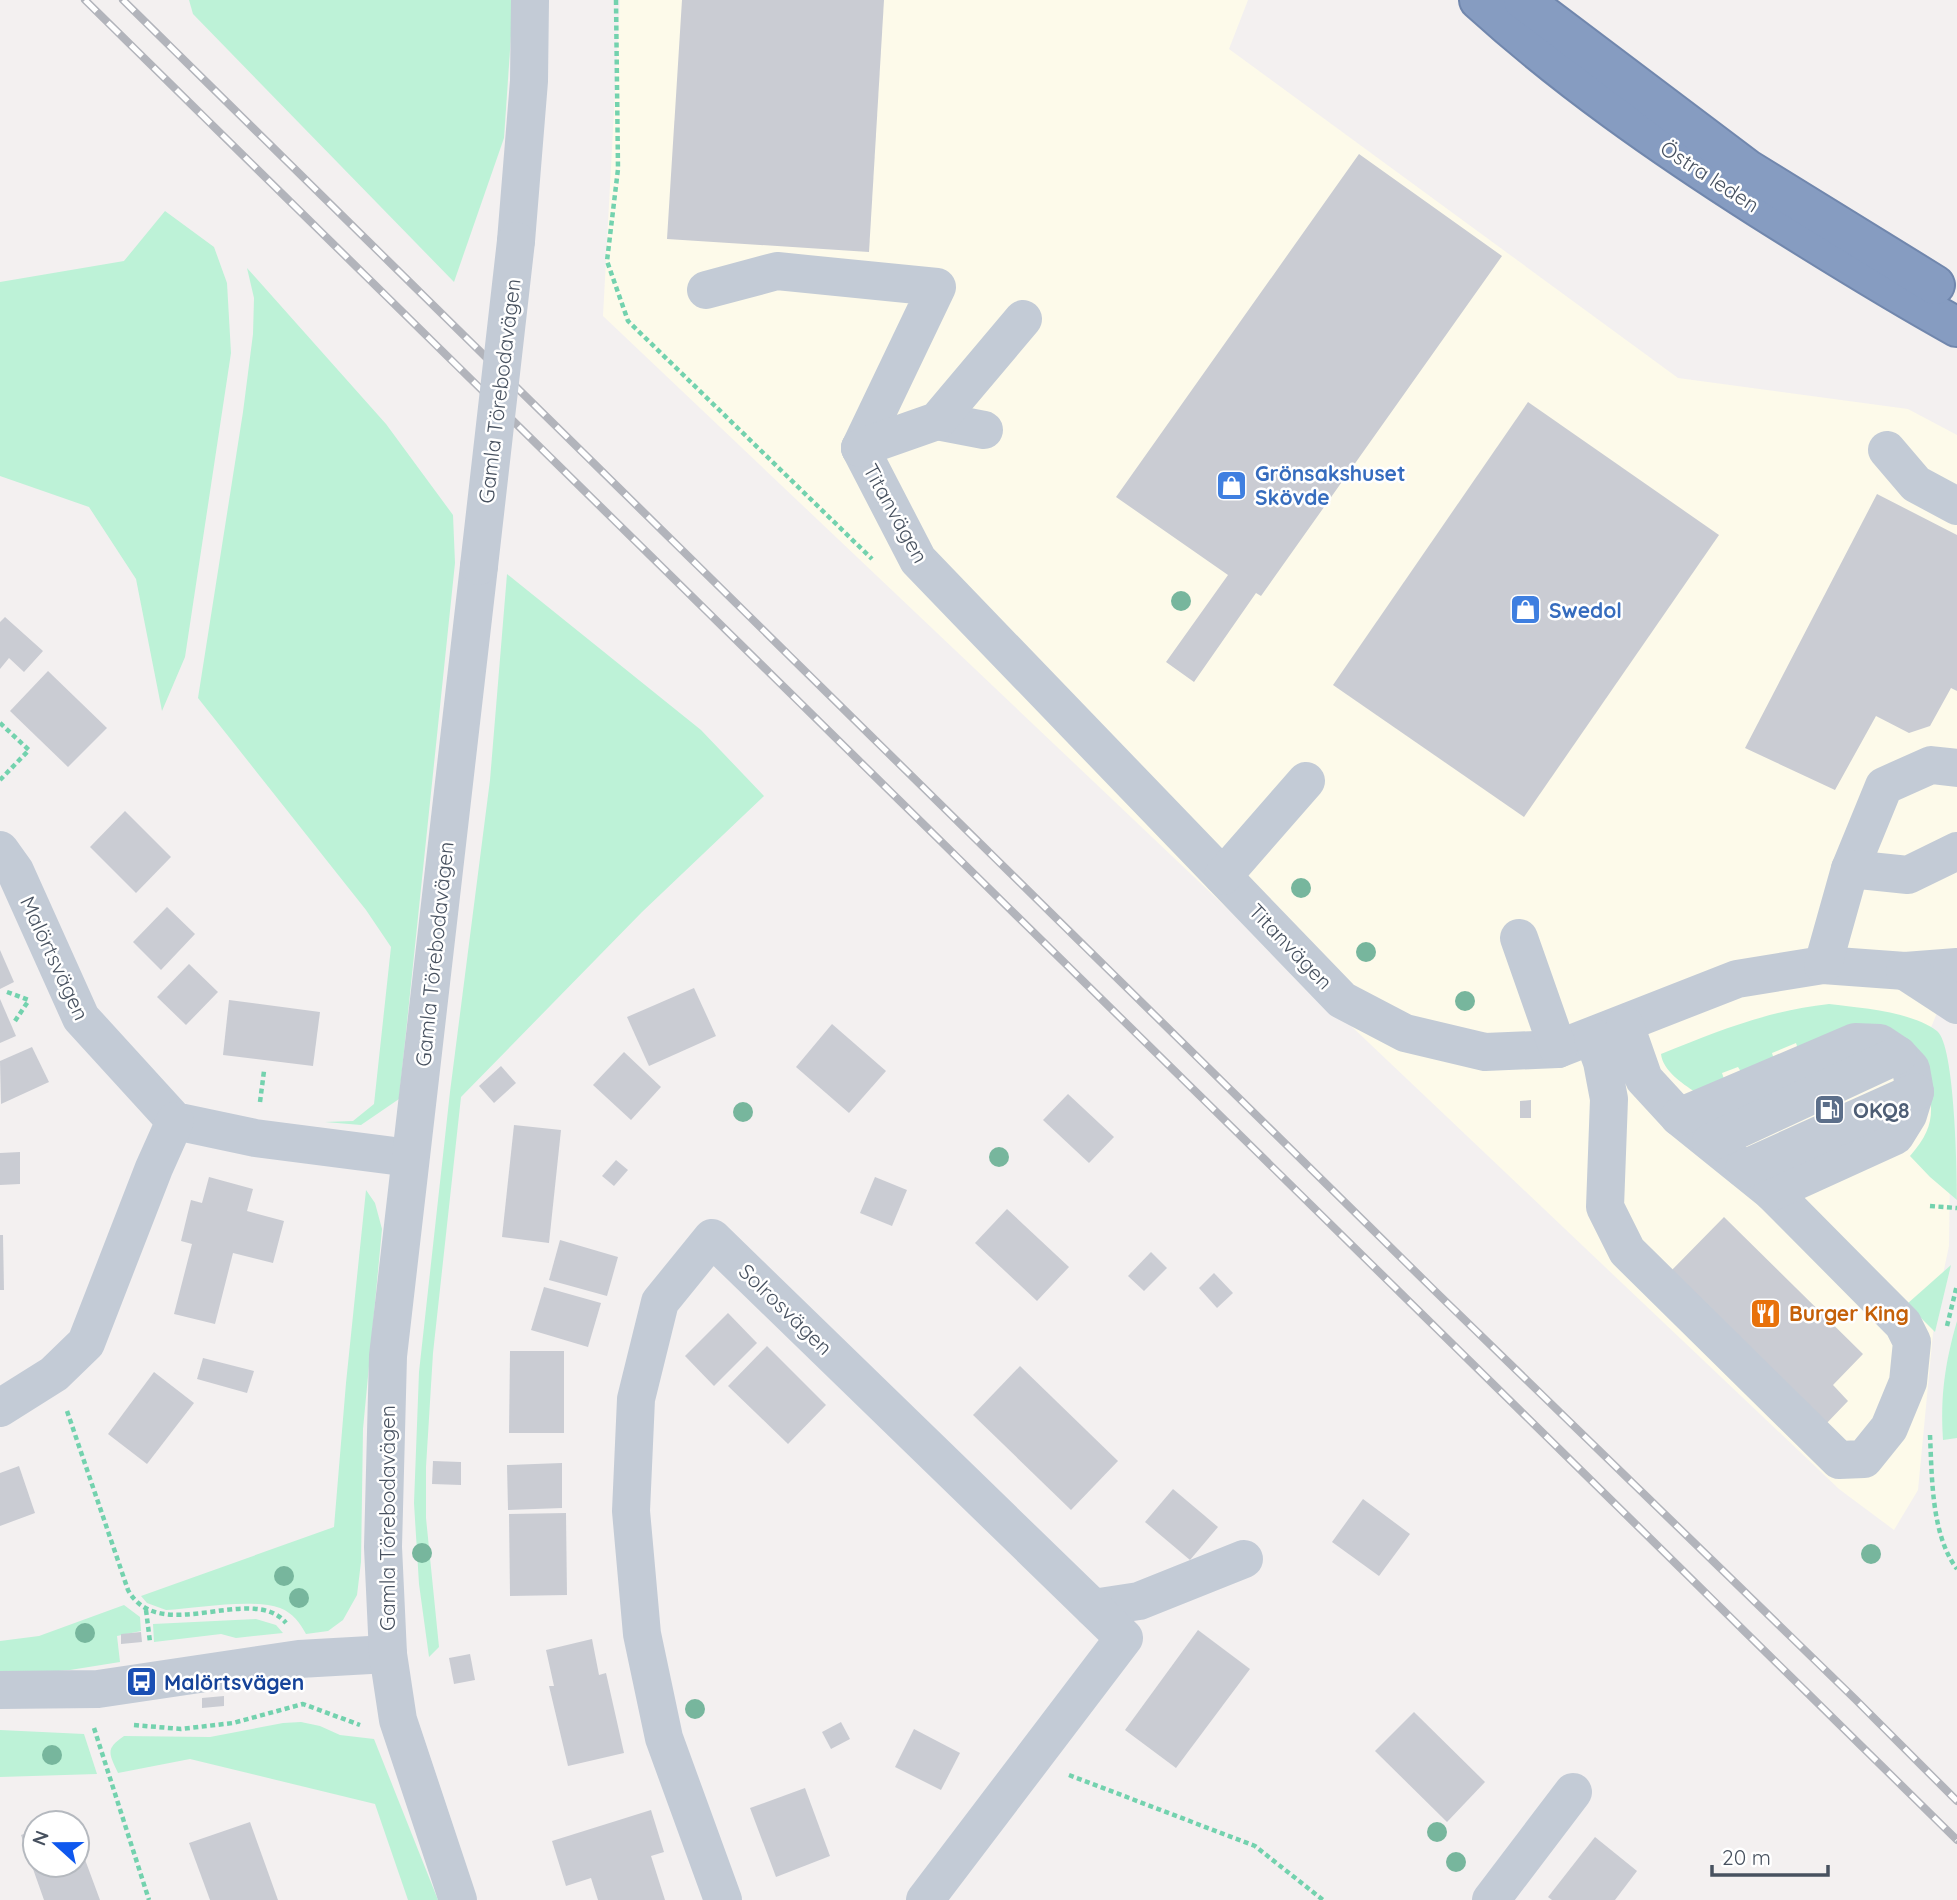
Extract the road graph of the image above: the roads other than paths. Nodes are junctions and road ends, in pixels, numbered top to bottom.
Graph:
1 (530, 0) edge
2 (1479, 0) edge
3 (1522, 0) edge
4 (1882, 270) junction
5 (1957, 286) edge
6 (706, 290) dead end
7 (1957, 298) edge
8 (1023, 318) dead end
9 (1957, 327) edge
10 (1957, 343) edge
11 (937, 421) junction
12 (984, 430) dead end
13 (860, 448) junction
14 (1887, 450) dead end
15 (1957, 506) edge
16 (1957, 768) edge
17 (1306, 781) dead end
18 (0, 850) edge
19 (1957, 851) edge
20 (1850, 869) junction
21 (1223, 876) junction
22 (1519, 938) dead end
23 (1823, 965) junction
24 (1957, 967) edge
25 (1905, 971) junction
26 (1957, 1005) edge
27 (1609, 1031) junction
28 (1558, 1049) junction
29 (1898, 1055) junction
30 (1679, 1117) junction
31 (176, 1122) junction
32 (1711, 1142) junction
33 (410, 1158) junction
34 (1758, 1180) junction
35 (0, 1408) edge
36 (1244, 1559) dead end
37 (1093, 1608) junction
38 (388, 1654) junction
39 (0, 1690) edge
40 (1573, 1792) dead end
41 (458, 1900) edge
42 (723, 1900) edge
43 (925, 1900) edge
44 (1491, 1900) edge

1 - 33 street, Gamla Törebodavägen, bridge
2 - 4 highway, Östra leden
3 - 4 highway, Östra leden
4 - 5 highway
4 - 7 highway, Östra leden
4 - 9 highway, Östra leden
4 - 10 highway
6 - 13 street
8 - 11 street
11 - 12 street
11 - 13 street
13 - 21 street, Titanvägen
14 - 15 street
16 - 20 street
17 - 21 street
18 - 31 street, Malörtsvägen
19 - 20 street
20 - 23 street
21 - 28 street, Titanvägen
22 - 28 street
23 - 25 street, Titanvägen
23 - 27 street, Titanvägen
24 - 25 street, Titanvägen
25 - 26 street, Titanvägen
27 - 28 street, Titanvägen
27 - 30 street
27 - 34 street
29 - 30 street
29 - 32 street
29 - 34 street
30 - 32 street
31 - 33 street
31 - 35 street
32 - 34 street
33 - 38 street, Gamla Törebodavägen
36 - 37 street
37 - 42 street, Solrosvägen
37 - 43 street, Solrosvägen
38 - 39 street
38 - 41 street, Gamla Törebodavägen
40 - 44 street

